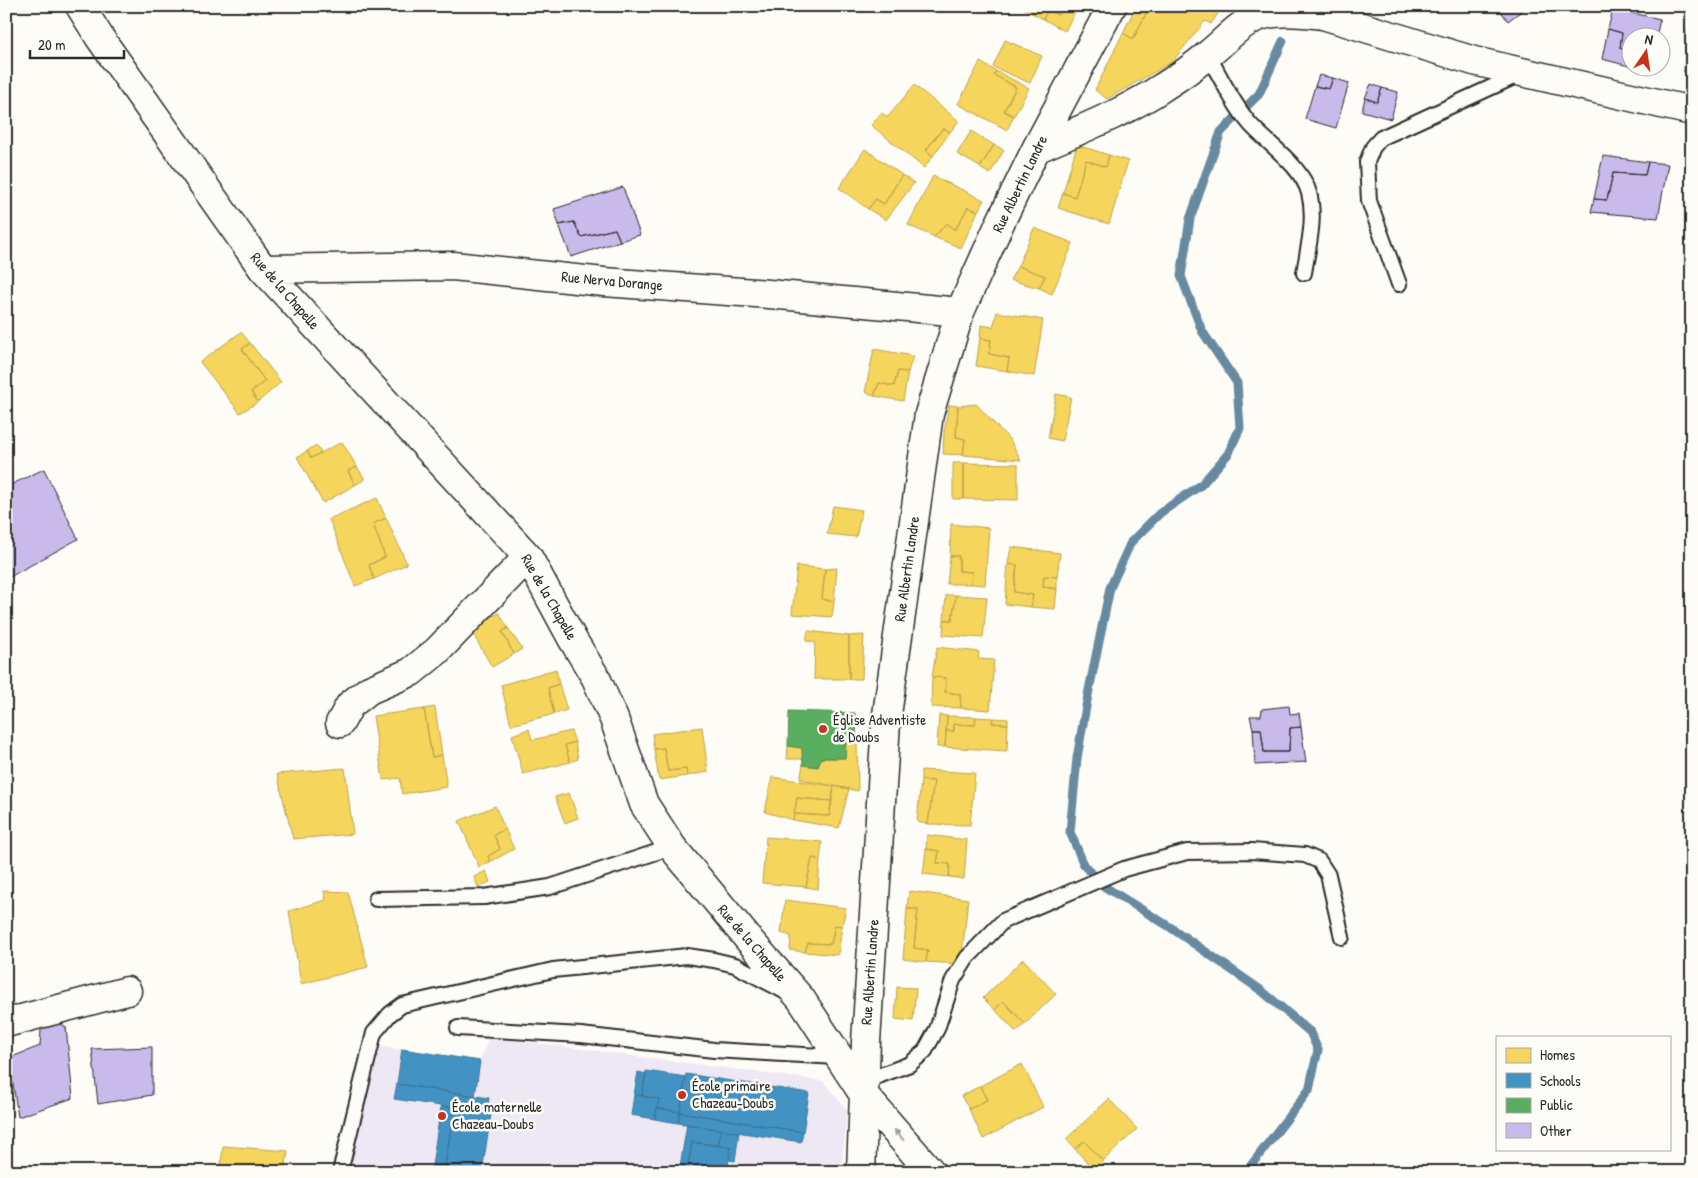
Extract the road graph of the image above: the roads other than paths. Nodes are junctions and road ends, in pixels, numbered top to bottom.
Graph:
1 (80, 6) edge
2 (1112, 6) edge
3 (1208, 55) junction
4 (1524, 72) junction
5 (1692, 111) edge
6 (1036, 150) junction
7 (263, 269) junction
8 (1304, 273) dead end
9 (1399, 284) dead end
10 (960, 312) junction
11 (528, 557) junction
12 (340, 723) dead end
13 (672, 847) junction
14 (376, 899) dead end
15 (1342, 937) dead end
16 (127, 991) dead end
17 (801, 1000) junction
18 (6, 1022) edge
19 (458, 1028) dead end
20 (838, 1057) junction
21 (864, 1088) junction
22 (340, 1172) edge
23 (861, 1172) edge
24 (931, 1172) edge

1 - 7 street, Rue de la Chapelle
2 - 6 street, Rue Albertin Landre
3 - 4 street
3 - 6 street
3 - 8 lane
4 - 5 street
4 - 9 lane
6 - 10 street, Rue Albertin Landre
7 - 10 street, Rue Nerva Dorange
7 - 11 street, Rue de la Chapelle
10 - 21 street, Rue Albertin Landre
11 - 12 street
11 - 13 street, Rue de la Chapelle
13 - 14 lane
13 - 17 street, Rue de la Chapelle
15 - 21 lane
16 - 18 street
17 - 20 street, Rue de la Chapelle
17 - 22 lane
19 - 20 lane
20 - 21 street, Rue de la Chapelle
21 - 23 street, Rue Albertin Landre
24 -> 21 street, Rue de la Chapelle

